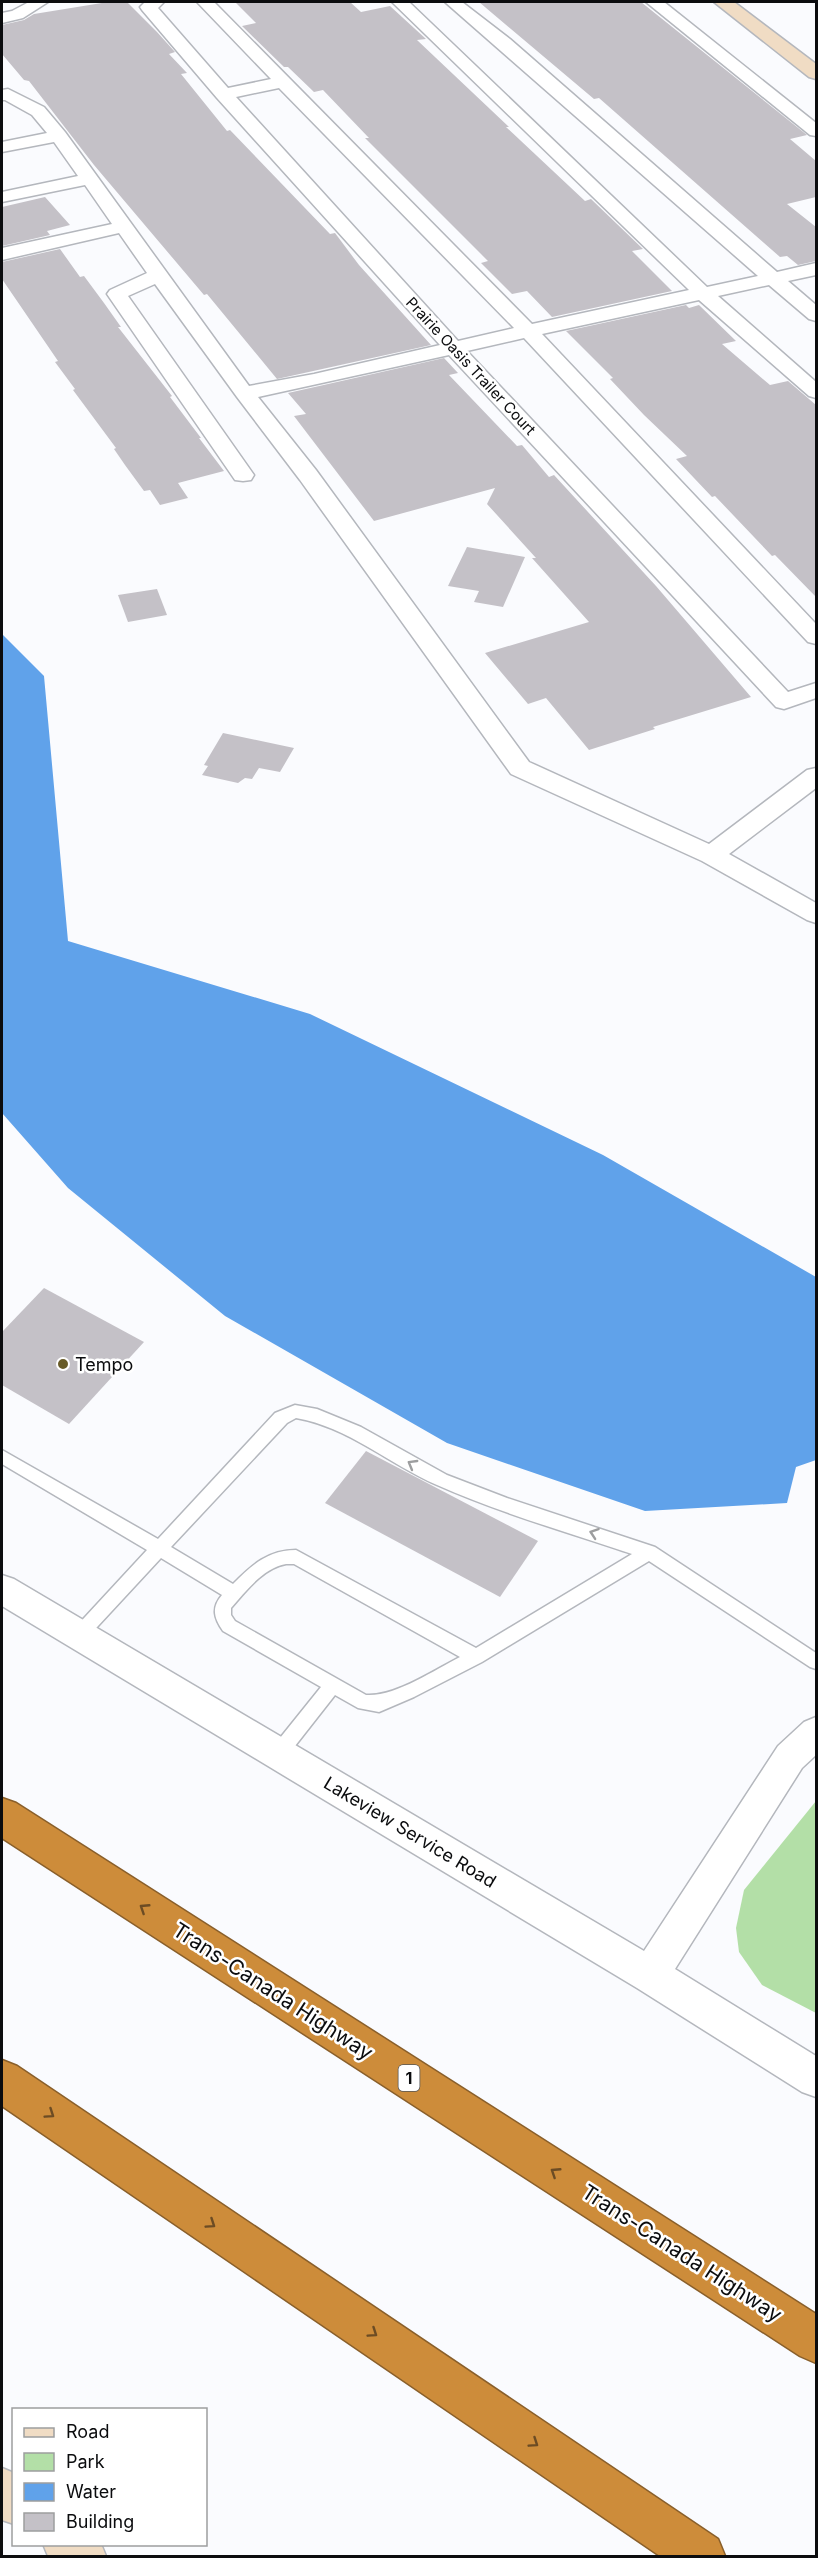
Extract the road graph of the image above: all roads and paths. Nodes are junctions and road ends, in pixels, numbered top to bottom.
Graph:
1 (40, 2) edge
2 (156, 2) edge
3 (204, 2) edge
4 (400, 2) edge
5 (453, 2) edge
6 (654, 2) edge
7 (723, 2) edge
8 (2, 18) edge
9 (499, 39) junction
10 (449, 49) junction
11 (816, 73) edge
12 (282, 82) junction
13 (223, 94) junction
14 (2, 95) edge
15 (816, 131) edge
16 (59, 136) junction
17 (2, 147) edge
18 (90, 178) junction
19 (2, 197) edge
20 (122, 227) junction
21 (2, 254) edge
22 (816, 269) edge
23 (158, 275) junction
24 (775, 279) junction
25 (703, 292) junction
26 (816, 315) edge
27 (528, 331) junction
28 (454, 348) junction
29 (816, 392) edge
30 (244, 393) junction
31 (243, 475) dead end
32 (816, 637) edge
33 (816, 690) edge
34 (816, 776) edge
35 (711, 855) junction
36 (816, 914) edge
37 (2, 1456) edge
38 (160, 1550) junction
39 (649, 1552) junction
40 (2, 1589) edge
41 (234, 1593) junction
42 (79, 1635) junction
43 (476, 1657) junction
44 (816, 1662) edge
45 (333, 1685) junction
46 (816, 1733) edge
47 (278, 1754) junction
48 (2, 1816) edge
49 (650, 1975) junction
50 (816, 2078) edge
51 (2, 2081) edge
52 (816, 2340) edge
53 (70, 2546) edge
54 (82, 2556) edge
55 (701, 2556) edge

1 - 8 street
2 - 13 street, Prairie Oasis Trailer Court
3 - 12 street
4 - 10 street
5 - 9 street
6 - 15 street
7 - 11 street
9 - 10 street
9 - 24 street
10 - 25 street
12 - 13 street
12 - 27 street
13 - 28 street, Prairie Oasis Trailer Court
14 - 16 street
16 - 17 street
16 - 18 street
18 - 19 street
18 - 20 street
20 - 21 street
20 - 23 street
22 - 24 street
23 - 30 street
23 - 31 street
24 - 25 street
24 - 26 street
25 - 27 street
25 - 29 street
27 - 28 street
27 - 32 street
28 - 30 street
28 - 33 street, Prairie Oasis Trailer Court
30 - 35 street
34 - 35 street
35 - 36 street
37 - 38 lane
39 -> 38 lane
38 - 41 lane
38 - 42 lane
39 - 43 lane
39 - 44 lane
40 - 42 street, Lakeview Service Road
41 - 43 lane
41 - 45 lane
42 - 47 street, Lakeview Service Road
43 - 45 lane
45 - 47 lane
46 - 49 street
47 - 49 street, Lakeview Service Road
52 -> 48 highway, Trans-Canada Highway / 1
49 - 50 street, Lakeview Service Road
51 -> 55 highway
53 - 54 street

